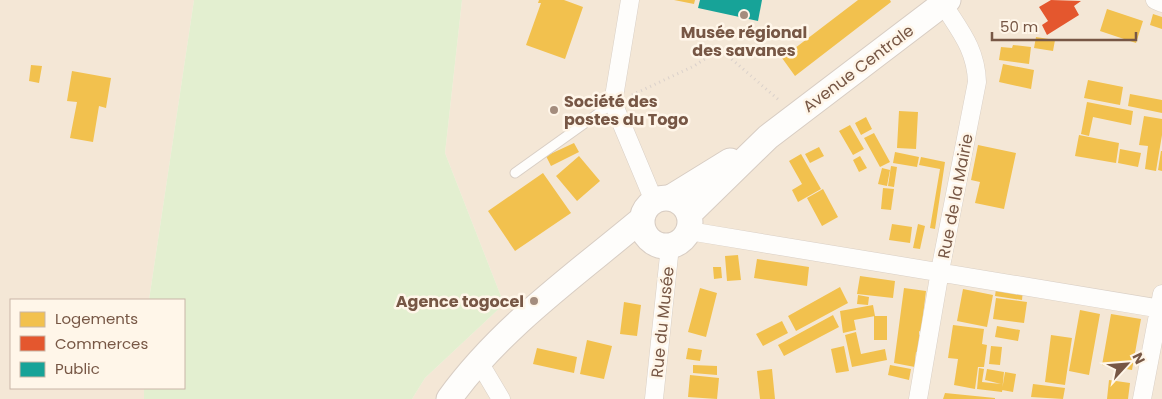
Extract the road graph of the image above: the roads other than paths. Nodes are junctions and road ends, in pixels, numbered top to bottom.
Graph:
1 (630, 0) edge
2 (1155, 0) edge
3 (944, 1) edge
4 (1162, 3) edge
5 (614, 103) junction
6 (768, 137) junction
7 (515, 173) dead end
8 (655, 206) junction
9 (675, 233) junction
10 (940, 272) junction
11 (575, 275) junction
12 (1161, 304) edge
13 (479, 362) junction
14 (449, 399) edge
15 (501, 399) edge
16 (654, 399) edge
17 (918, 399) edge
18 (1142, 399) edge

1 - 5 street
2 - 4 street
3 - 6 main road, Avenue Centrale
3 - 10 street, Rue de la Mairie
5 - 7 lane
5 - 8 street
6 - 8 main road, Avenue Centrale
6 - 9 main road, Avenue Centrale
8 - 9 main road
8 - 9 main road
8 - 11 main road, Avenue Centrale
9 - 10 street
9 - 11 main road, Avenue Centrale
9 - 16 street, Rue du Musée
10 - 12 street
10 - 17 street, Rue de la Mairie
11 - 13 main road, Avenue Centrale
12 - 18 street
13 - 14 main road, Avenue Centrale
13 - 15 street

